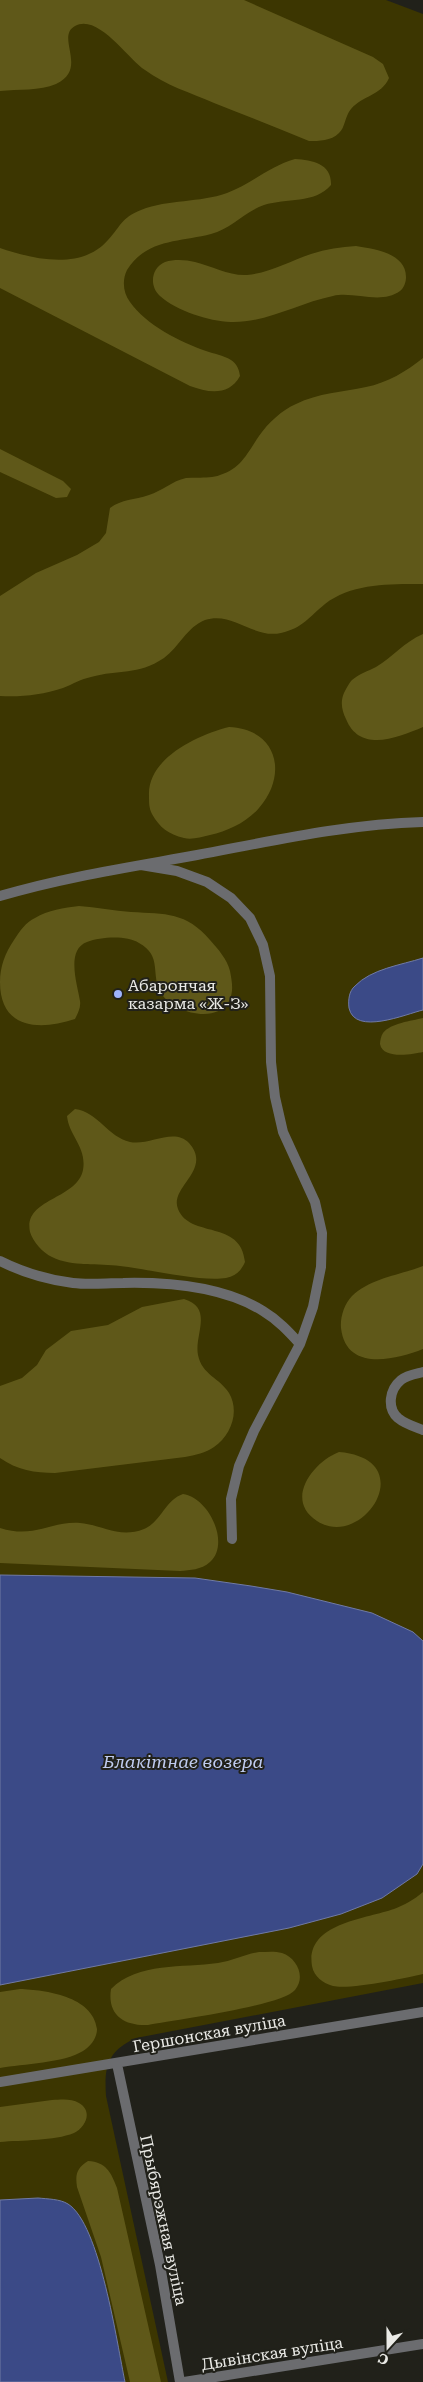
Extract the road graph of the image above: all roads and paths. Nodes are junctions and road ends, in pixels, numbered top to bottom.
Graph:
1 (423, 822) edge
2 (141, 865) junction
3 (0, 896) edge
4 (0, 1261) edge
5 (300, 1344) junction
6 (423, 1372) edge
7 (423, 1430) edge
8 (232, 1539) dead end
9 (423, 2012) edge
10 (117, 2064) junction
11 (0, 2082) edge
12 (423, 2344) edge
13 (180, 2382) edge
14 (184, 2382) edge

1 - 2 street
2 - 3 street
2 - 5 street
4 - 5 street
5 - 8 street
6 - 7 street
9 - 10 street, Гершонская вуліца
10 - 11 street, Гершонская вуліца
10 - 13 street, Прыбярэжная вуліца
12 - 14 street, Дывінская вуліца

